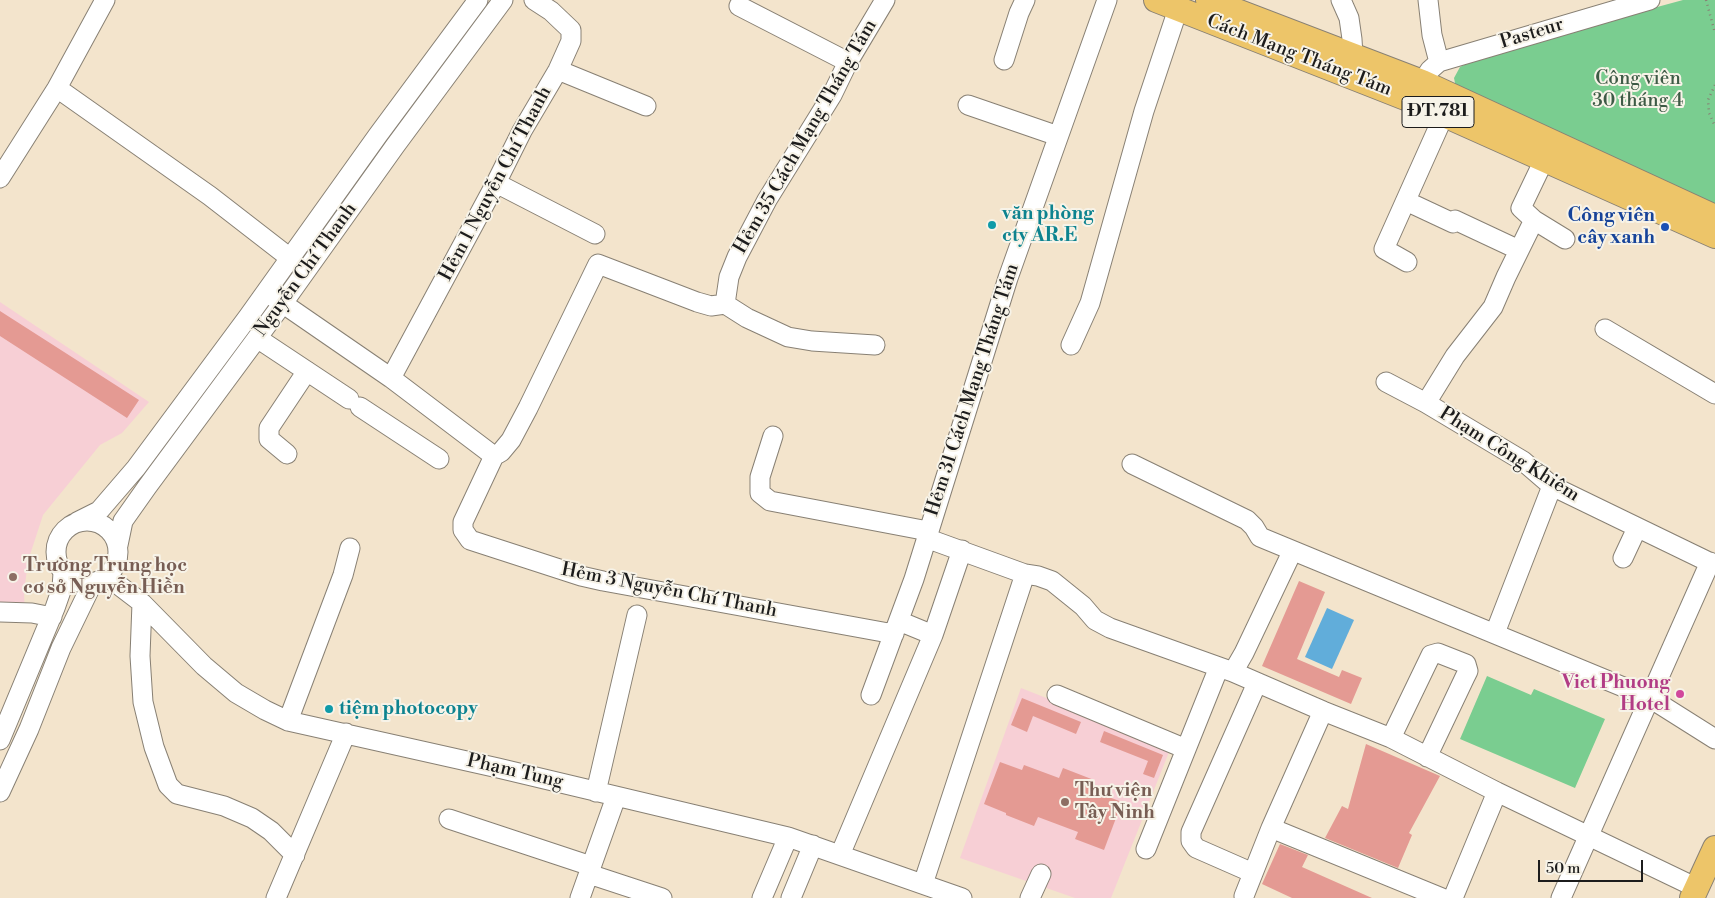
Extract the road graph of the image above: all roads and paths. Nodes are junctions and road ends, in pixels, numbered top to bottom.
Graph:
1 (105, 0) edge
2 (478, 0) edge
3 (503, 0) edge
4 (534, 0) edge
5 (885, 0) edge
6 (1025, 0) edge
7 (1107, 0) edge
8 (1156, 0) edge
9 (1208, 0) edge
10 (1341, 0) edge
11 (1428, 0) edge
12 (1650, 0) edge
13 (1706, 0) edge
14 (1622, 3) edge
15 (1180, 4) edge
16 (739, 6) dead end
17 (1715, 33) edge
18 (1004, 60) dead end
19 (848, 62) junction
20 (1439, 62) junction
21 (1350, 66) junction
22 (558, 70) junction
23 (1715, 85) edge
24 (57, 88) junction
25 (1417, 92) junction
26 (968, 105) dead end
27 (646, 106) dead end
28 (1444, 115) junction
29 (1715, 126) edge
30 (378, 135) junction
31 (1058, 136) junction
32 (395, 146) junction
33 (1544, 160) junction
34 (0, 178) edge
35 (496, 183) junction
36 (1406, 200) junction
37 (1715, 217) edge
38 (1534, 220) junction
39 (595, 234) dead end
40 (1715, 236) edge
41 (1565, 239) dead end
42 (1519, 250) junction
43 (290, 258) junction
44 (1407, 262) dead end
45 (266, 292) junction
46 (283, 303) junction
47 (724, 304) junction
48 (1605, 329) dead end
49 (257, 338) junction
50 (875, 345) dead end
51 (1071, 345) dead end
52 (307, 371) junction
53 (391, 378) junction
54 (1386, 382) dead end
55 (1715, 394) edge
56 (1426, 403) junction
57 (773, 436) dead end
58 (287, 454) dead end
59 (494, 456) junction
60 (438, 459) dead end
61 (1132, 464) dead end
62 (1552, 486) junction
63 (77, 522) junction
64 (1637, 528) junction
65 (927, 534) junction
66 (118, 545) junction
67 (350, 548) dead end
68 (962, 550) junction
69 (1292, 552) junction
70 (1623, 558) dead end
71 (1713, 563) edge
72 (63, 572) junction
73 (1025, 574) junction
74 (100, 580) junction
75 (142, 603) junction
76 (0, 612) edge
77 (636, 615) dead end
78 (52, 617) junction
79 (896, 628) junction
80 (1495, 633) junction
81 (933, 635) junction
82 (1226, 670) junction
83 (1257, 683) junction
84 (871, 695) dead end
85 (1058, 695) dead end
86 (1650, 698) junction
87 (1323, 711) junction
88 (288, 720) junction
89 (346, 733) junction
90 (1392, 738) junction
91 (1715, 738) edge
92 (0, 739) edge
93 (1186, 749) junction
94 (1428, 757) junction
95 (0, 792) edge
96 (596, 792) junction
97 (1497, 792) junction
98 (616, 797) junction
99 (449, 819) dead end
100 (1271, 828) junction
101 (1590, 835) junction
102 (788, 836) junction
103 (814, 845) junction
104 (1146, 848) dead end
105 (1715, 848) edge
106 (295, 855) junction
107 (840, 855) junction
108 (590, 870) junction
109 (1253, 873) junction
110 (1041, 874) dead end
111 (923, 884) junction
112 (1695, 893) edge
113 (1244, 896) dead end
114 (276, 898) edge
115 (580, 898) edge
116 (662, 898) edge
117 (762, 898) edge
118 (791, 898) edge
119 (962, 898) edge
120 (1030, 898) edge
121 (1442, 898) edge
122 (1454, 898) edge
123 (1561, 898) edge

1 - 24 street
2 - 30 street, Nguyễn Chí Thanh
3 - 32 street, Nguyễn Chí Thanh
4 - 22 street, Hẻm 1 Nguyễn Chí Thanh
5 - 19 street, Hẻm 35 Cách Mạng Tháng Tám
6 - 18 street
7 - 31 street, Hẻm 31 Cách Mạng Tháng Tám
8 - 15 main road, Cách Mạng Tháng Tám / ĐT.781
9 - 21 main road, Cách Mạng Tháng Tám / ĐT.781
10 - 21 street
11 - 20 street
12 - 14 street, Pasteur
13 - 17 path
14 - 20 street, Pasteur
15 - 21 main road, Cách Mạng Tháng Tám / ĐT.781
15 - 51 street
16 - 19 street
19 - 47 street, Hẻm 35 Cách Mạng Tháng Tám
20 - 25 street
21 - 25 main road, Cách Mạng Tháng Tám / ĐT.781
22 - 27 street
22 - 35 street, Hẻm 1 Nguyễn Chí Thanh
23 - 29 path
24 - 34 street
24 - 43 street
25 - 28 main road, Cách Mạng Tháng Tám / ĐT.781
25 - 37 main road, Cách Mạng Tháng Tám / ĐT.781
26 - 31 street
28 - 33 main road, Cách Mạng Tháng Tám / ĐT.781
28 - 36 street
30 - 32 street
30 - 43 street, Nguyễn Chí Thanh
31 - 65 street, Hẻm 31 Cách Mạng Tháng Tám
32 - 46 street, Nguyễn Chí Thanh
33 - 38 street
33 - 40 main road, Cách Mạng Tháng Tám / ĐT.781
35 - 39 street
35 - 53 street, Hẻm 1 Nguyễn Chí Thanh
36 - 42 street
36 - 44 street
38 - 41 street
38 - 42 street
42 - 56 street
43 - 45 street, Nguyễn Chí Thanh
45 - 46 street
45 - 63 street, Nguyễn Chí Thanh
46 - 49 street, Nguyễn Chí Thanh
46 - 53 street
47 - 50 street
47 - 59 street
48 - 55 street
49 - 52 street
49 - 66 street, Nguyễn Chí Thanh
52 - 58 street
52 - 60 street
53 - 59 street
54 - 56 street, Phạm Công Khiêm
56 - 62 street, Phạm Công Khiêm
57 - 65 street
59 - 79 street, Hẻm 3 Nguyễn Chí Thanh
61 - 69 street
62 - 64 street, Phạm Công Khiêm
62 - 80 street
63 - 66 street
63 - 72 street
64 - 70 street
64 - 71 street, Phạm Công Khiêm
65 - 68 street
65 - 79 street, Hẻm 31 Cách Mạng Tháng Tám
66 - 74 street
67 - 88 street
68 - 73 street
68 - 81 street
69 - 80 street
69 - 82 street
71 - 86 street
72 - 74 street
72 - 78 street
73 - 82 street
73 - 111 street
74 - 75 street, Phạm Tung
74 - 95 street
75 - 88 street, Phạm Tung
75 - 106 street
76 - 78 street
77 - 96 street
78 - 92 street
79 - 81 street
79 - 84 street, Hẻm 31 Cách Mạng Tháng Tám
80 - 86 street
81 - 107 street
82 - 83 street
82 - 93 street
83 - 87 street
83 - 109 street
85 - 93 street
86 - 91 street
86 - 101 street
87 - 90 street
87 - 100 street
88 - 89 street, Phạm Tung
89 - 96 street, Phạm Tung
89 - 106 street
90 - 94 street
90 - 94 street
93 - 104 street
94 - 97 street
96 - 98 street, Phạm Tung
97 - 101 street
97 - 122 street
98 - 102 street, Phạm Tung
98 - 108 street
99 - 108 street
100 - 109 street
100 - 121 street
101 - 112 street
101 - 123 street
102 - 103 street, Phạm Tung
102 - 117 street
103 - 107 street, Phạm Tung
103 - 118 street
105 - 112 main road
106 - 114 street
107 - 111 street, Phạm Tung
108 - 115 street
108 - 116 street
109 - 113 street
110 - 120 street
111 - 119 street, Phạm Tung

